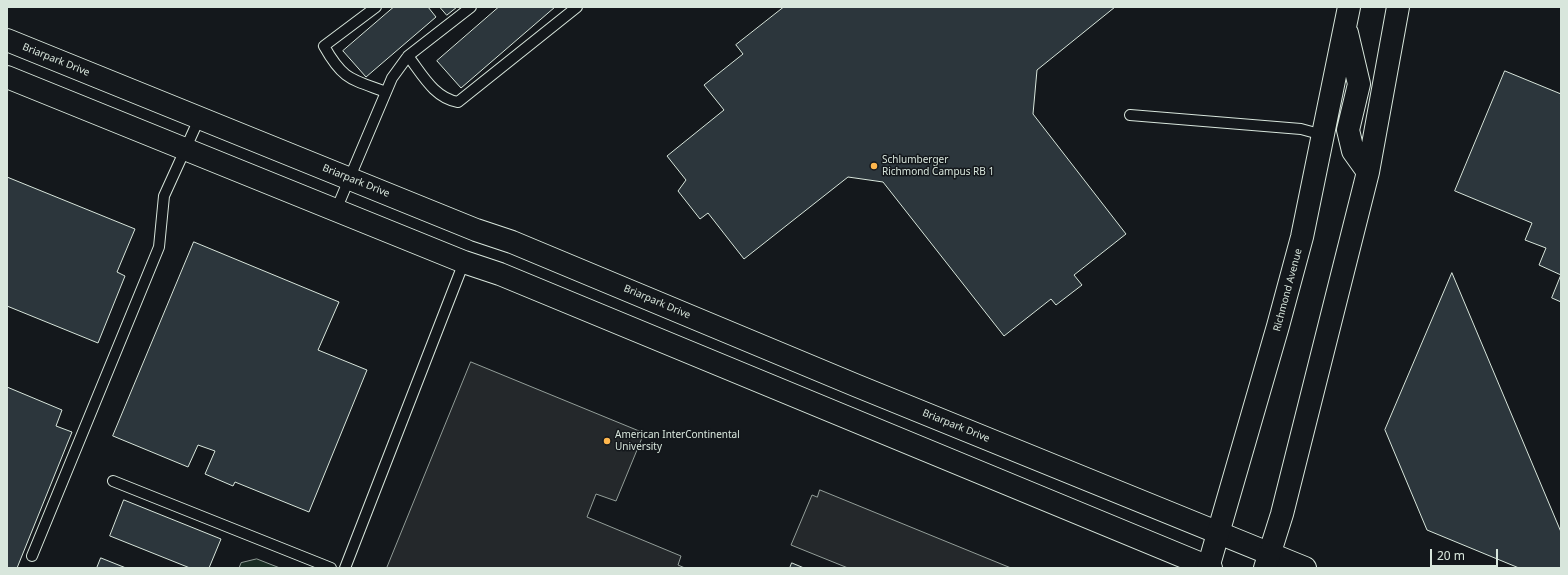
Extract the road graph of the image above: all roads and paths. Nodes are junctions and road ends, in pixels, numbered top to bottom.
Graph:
1 (376, 7) edge
2 (471, 7) edge
3 (577, 7) edge
4 (1398, 7) edge
5 (1347, 17) edge
6 (7, 40) edge
7 (408, 56) junction
8 (7, 77) edge
9 (386, 92) junction
10 (1130, 115) dead end
11 (199, 118) junction
12 (1323, 135) junction
13 (186, 150) junction
14 (1368, 172) junction
15 (350, 178) junction
16 (336, 210) junction
17 (464, 262) junction
18 (113, 481) dead end
19 (1217, 532) junction
20 (32, 556) dead end
21 (1267, 561) edge
22 (330, 568) edge
23 (345, 568) edge
24 (1209, 568) edge
25 (1306, 568) edge

1 - 9 lane
2 - 7 lane
3 - 7 lane
4 - 14 street
5 - 12 street, Richmond Avenue
5 - 14 street
6 - 11 street, Briarpark Drive
7 - 9 lane
8 - 13 street
9 - 15 lane
10 - 12 lane
11 - 13 lane
11 - 15 street, Briarpark Drive
12 - 19 street, Richmond Avenue
13 - 16 street
13 - 20 lane
14 - 21 street
15 - 16 lane
15 - 19 street, Briarpark Drive
16 - 17 street
17 - 23 lane
17 - 24 street
18 - 22 lane
19 - 21 street, Briarpark Drive
19 - 24 street, Richmond Avenue
21 - 25 street, Briarpark Drive

